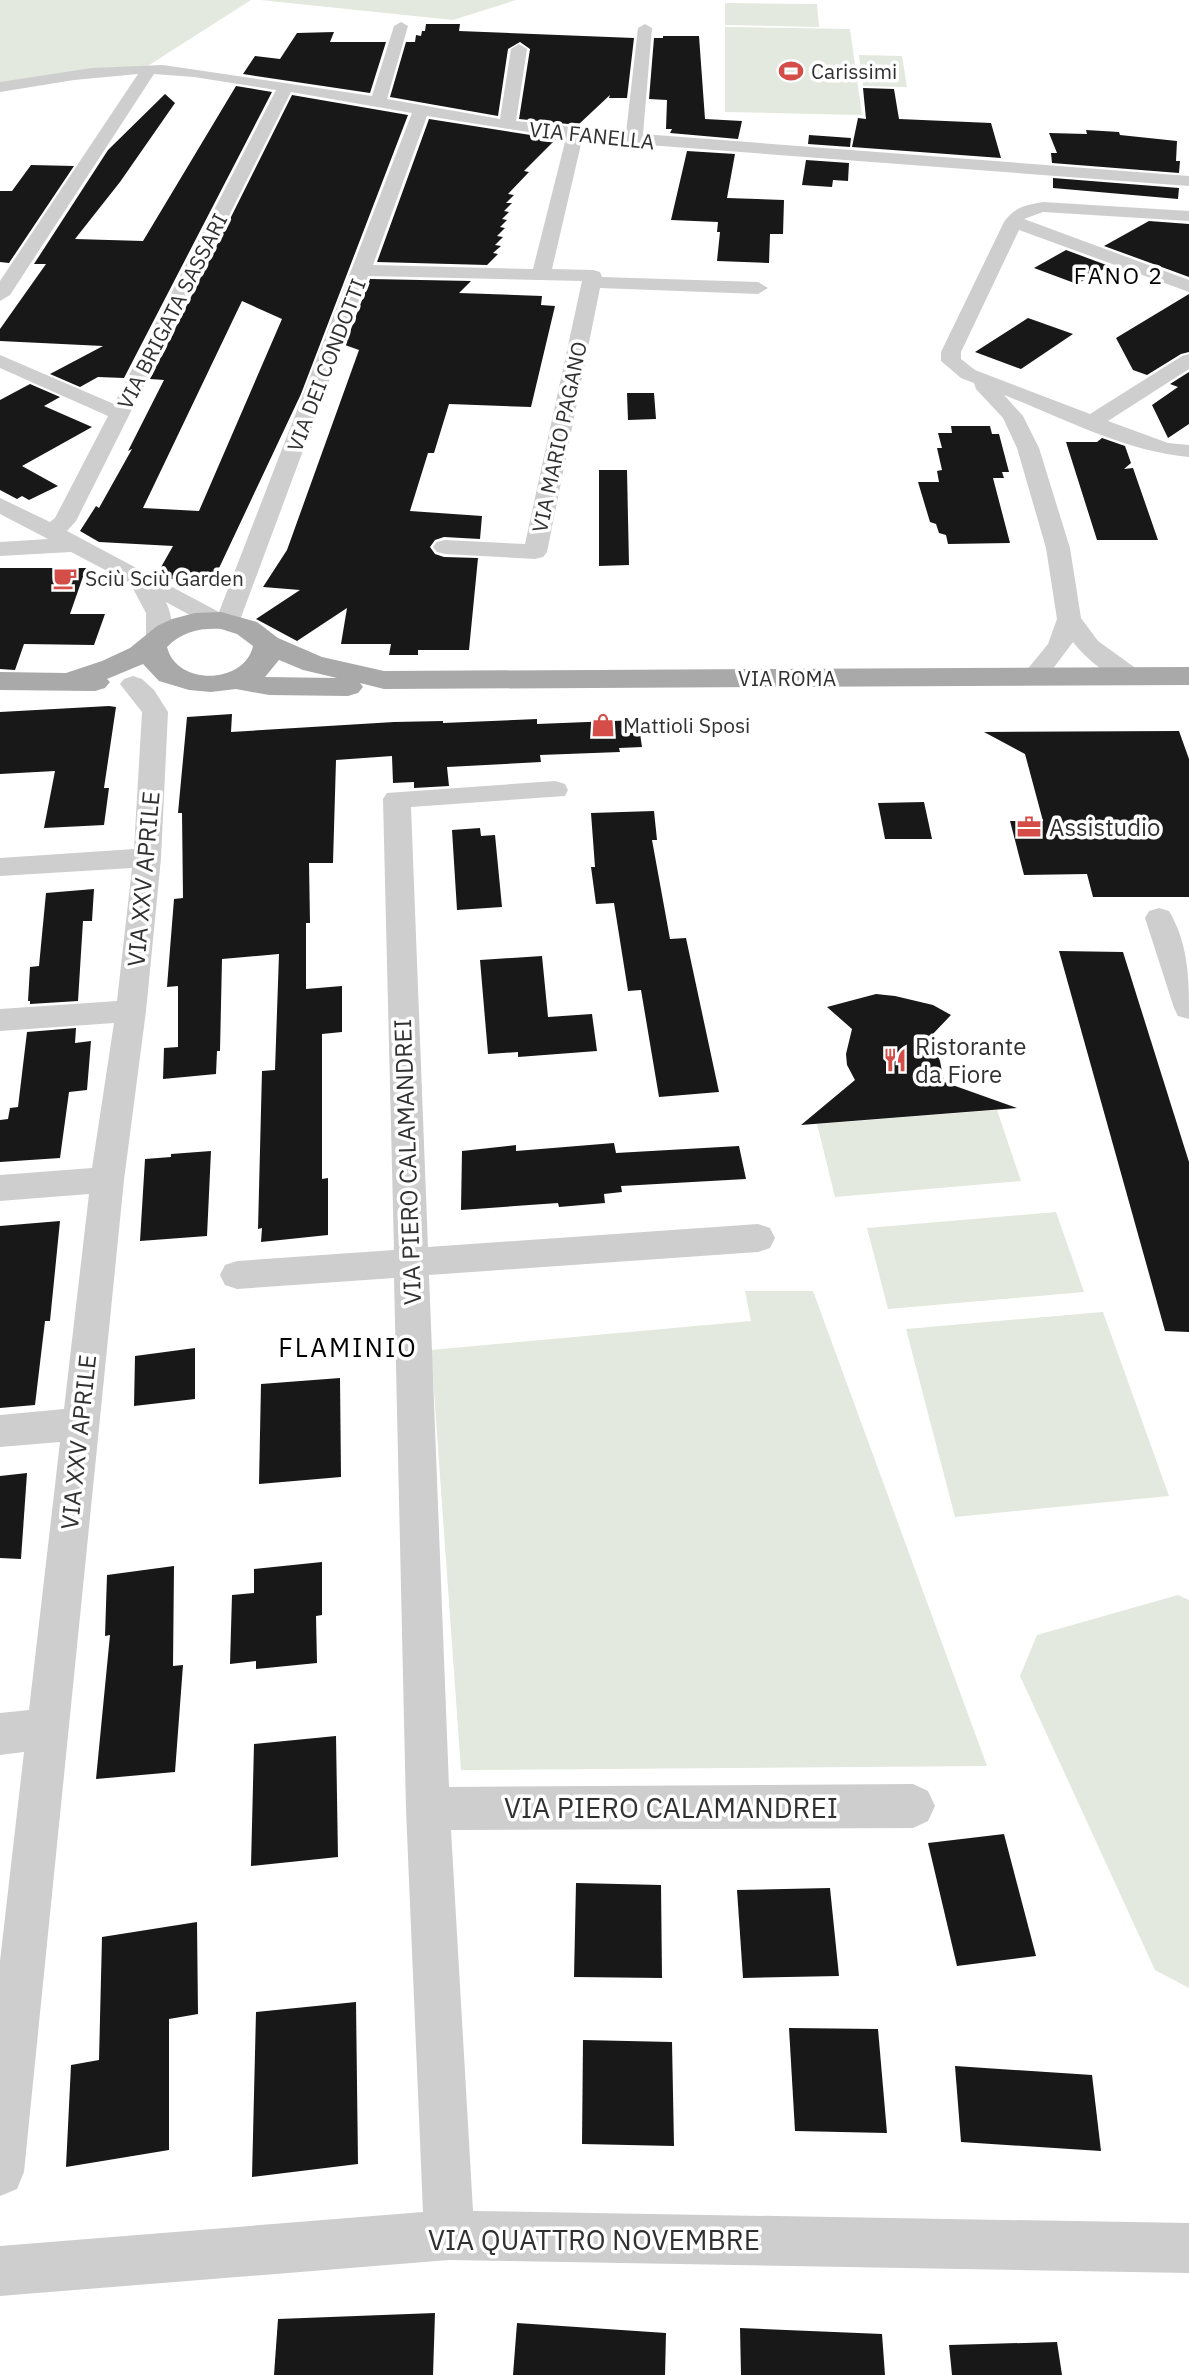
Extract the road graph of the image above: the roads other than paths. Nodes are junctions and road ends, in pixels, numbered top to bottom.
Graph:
1 (401, 26) dead end
2 (645, 27) dead end
3 (519, 49) dead end
4 (149, 69) junction
5 (286, 86) junction
6 (0, 87) edge
7 (378, 102) junction
8 (421, 110) junction
9 (507, 125) junction
10 (575, 134) junction
11 (634, 140) junction
12 (1189, 181) edge
13 (1189, 216) edge
14 (1013, 222) junction
15 (362, 270) junction
16 (541, 275) junction
17 (593, 279) junction
18 (1189, 286) edge
19 (758, 288) dead end
20 (0, 295) edge
21 (1189, 360) edge
22 (0, 362) edge
23 (29, 374) junction
24 (968, 374) junction
25 (10, 383) dead end
26 (1038, 402) junction
27 (120, 414) junction
28 (1012, 416) junction
29 (1091, 423) junction
30 (1046, 428) junction
31 (1028, 448) junction
32 (1189, 451) edge
33 (0, 505) edge
34 (52, 533) junction
35 (74, 545) junction
36 (446, 547) dead end
37 (0, 549) edge
38 (138, 578) junction
39 (1069, 619) junction
40 (222, 620) junction
41 (155, 642) junction
42 (268, 644) junction
43 (1060, 645) junction
44 (1089, 646) junction
45 (1034, 677) junction
46 (1082, 677) junction
47 (1132, 677) junction
48 (1189, 677) edge
49 (181, 680) junction
50 (235, 680) junction
51 (384, 680) junction
52 (0, 681) edge
53 (70, 681) junction
54 (144, 698) junction
55 (555, 790) dead end
56 (147, 858) junction
57 (0, 867) edge
58 (1159, 918) dead end
59 (1189, 1009) edge
60 (131, 1011) junction
61 (0, 1020) edge
62 (107, 1180) junction
63 (0, 1188) edge
64 (758, 1237) dead end
65 (410, 1262) junction
66 (237, 1275) dead end
67 (80, 1424) junction
68 (0, 1431) edge
69 (48, 1729) junction
70 (0, 1734) edge
71 (913, 1806) dead end
72 (428, 1809) junction
73 (0, 2172) edge
74 (449, 2235) junction
75 (1189, 2248) edge
76 (0, 2271) edge

1 - 7 street
2 - 11 street
3 - 9 street
4 - 5 street, VIA FANELLA
4 - 6 street, VIA FANELLA
4 - 20 street
5 - 7 street, VIA FANELLA
5 - 27 street, VIA BRIGATA SASSARI
7 - 8 street, VIA FANELLA
8 - 9 street, VIA FANELLA
8 - 15 street, VIA DEI CONDOTTI
9 - 10 street, VIA FANELLA
10 - 11 street, VIA FANELLA
10 - 16 street
11 - 12 street, VIA FANELLA
13 - 14 street
14 - 18 street
14 - 24 street
15 - 16 street
15 - 40 street, VIA DEI CONDOTTI
16 - 17 street
17 - 19 street
17 - 36 street, VIA MARIO PAGANO
21 - 29 street
22 - 23 street
23 - 25 street
23 - 27 street
24 - 26 street
24 - 28 street
26 - 28 street
26 - 29 street
26 - 30 street
27 - 34 street, VIA BRIGATA SASSARI
28 - 31 street
29 - 30 street
29 - 32 street
30 - 31 street
31 - 39 street
33 - 34 street
34 - 35 street
35 - 37 street
35 - 38 street
38 - 40 street
38 - 41 street
39 - 43 street
39 - 44 street
40 - 41 main road
40 - 42 main road, VIA ROMA
41 - 49 main road
41 - 53 main road
42 - 50 main road
42 - 51 main road, VIA ROMA
43 - 45 street
43 - 46 street
44 - 46 street
44 - 47 street
45 - 46 main road, VIA ROMA
45 - 51 main road, VIA ROMA
46 - 47 main road, VIA ROMA
47 - 48 main road, VIA ROMA
49 - 50 main road
49 - 54 main road
50 - 51 main road, VIA ROMA
52 - 53 main road
53 - 54 main road
54 - 56 street, VIA XXV APRILE
55 - 65 street, VIA PIERO CALAMANDREI
56 - 57 street
56 - 60 street, VIA XXV APRILE
58 - 59 street
60 - 61 street
60 - 62 street, VIA XXV APRILE
62 - 63 street
62 - 67 street, VIA XXV APRILE
64 - 65 street
65 - 66 street
65 - 72 street, VIA PIERO CALAMANDREI
67 - 68 street
67 - 69 street, VIA XXV APRILE
69 - 70 street
69 - 73 street, VIA XXV APRILE
71 - 72 street, VIA PIERO CALAMANDREI
72 - 74 street, VIA PIERO CALAMANDREI
74 - 75 street, VIA QUATTRO NOVEMBRE
74 - 76 street, VIA QUATTRO NOVEMBRE

